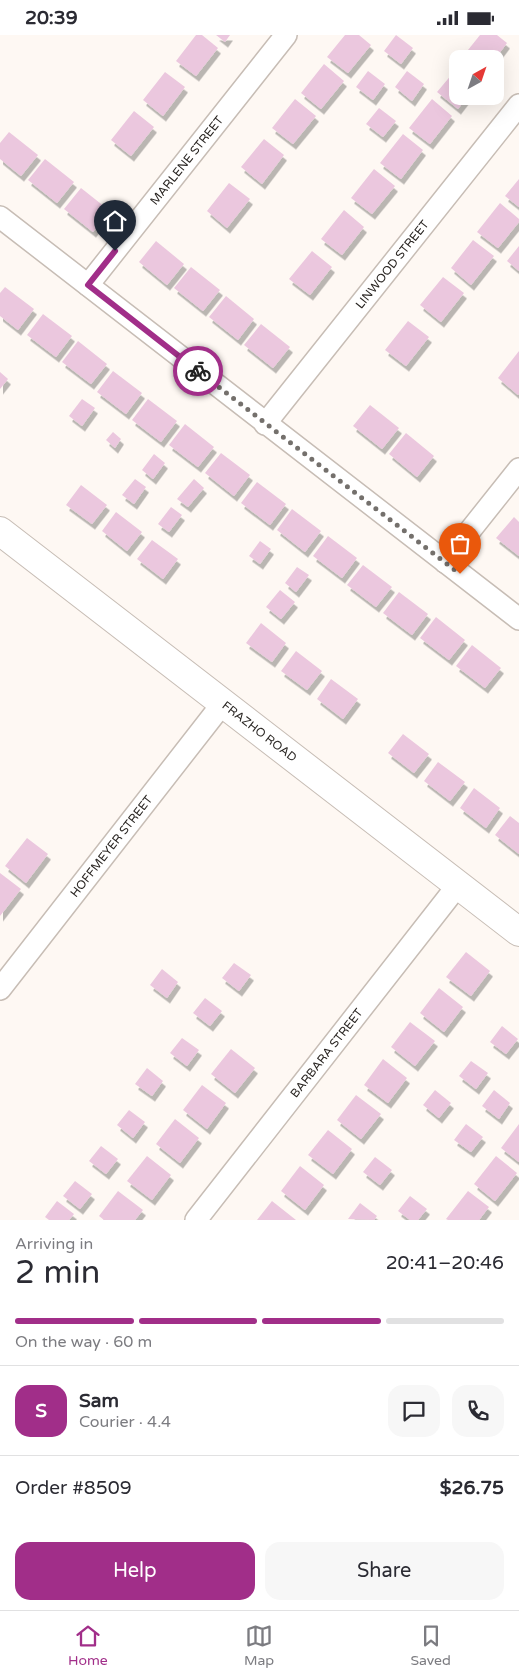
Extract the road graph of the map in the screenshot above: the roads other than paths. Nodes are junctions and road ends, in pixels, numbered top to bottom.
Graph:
1 (286, 35) edge
2 (519, 105) edge
3 (0, 217) edge
4 (88, 285) junction
5 (266, 424) junction
6 (519, 469) edge
7 (0, 531) edge
8 (445, 562) junction
9 (519, 619) edge
10 (223, 703) junction
11 (458, 885) junction
12 (519, 932) edge
13 (0, 989) edge
14 (196, 1220) edge

1 - 4 street, MARLENE STREET
2 - 5 street, LINWOOD STREET
3 - 4 street
4 - 5 street
5 - 8 street
6 - 8 street
7 - 10 street, FRAZHO ROAD
8 - 9 street
10 - 11 street, FRAZHO ROAD
10 - 13 street, HOFFMEYER STREET
11 - 12 street, FRAZHO ROAD
11 - 14 street, BARBARA STREET

